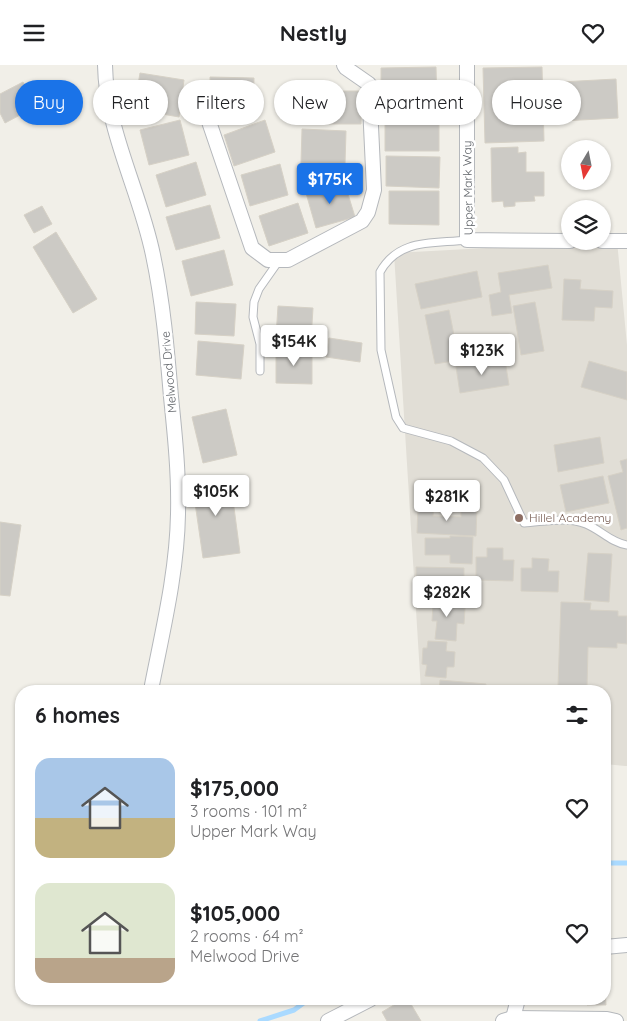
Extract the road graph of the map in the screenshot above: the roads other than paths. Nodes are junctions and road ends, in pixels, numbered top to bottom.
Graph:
1 (105, 65) edge
2 (344, 65) edge
3 (467, 65) edge
4 (210, 125) edge
5 (467, 240) junction
6 (561, 241) edge
7 (611, 241) edge
8 (627, 241) edge
9 (278, 261) junction
10 (260, 371) dead end
11 (627, 545) edge
12 (152, 685) dead end
13 (627, 945) edge
14 (611, 946) edge
15 (359, 1005) edge
16 (515, 1005) edge
17 (508, 1019) edge
18 (328, 1021) edge
19 (616, 1021) edge

1 - 12 street, Melwood Drive
2 - 9 street
3 - 5 street, Upper Mark Way
4 - 9 street
5 - 6 street, Upper Mark Way
5 - 11 lane
7 - 8 street
9 - 10 lane
13 - 14 street
15 - 18 street
16 - 17 street
17 - 19 street

